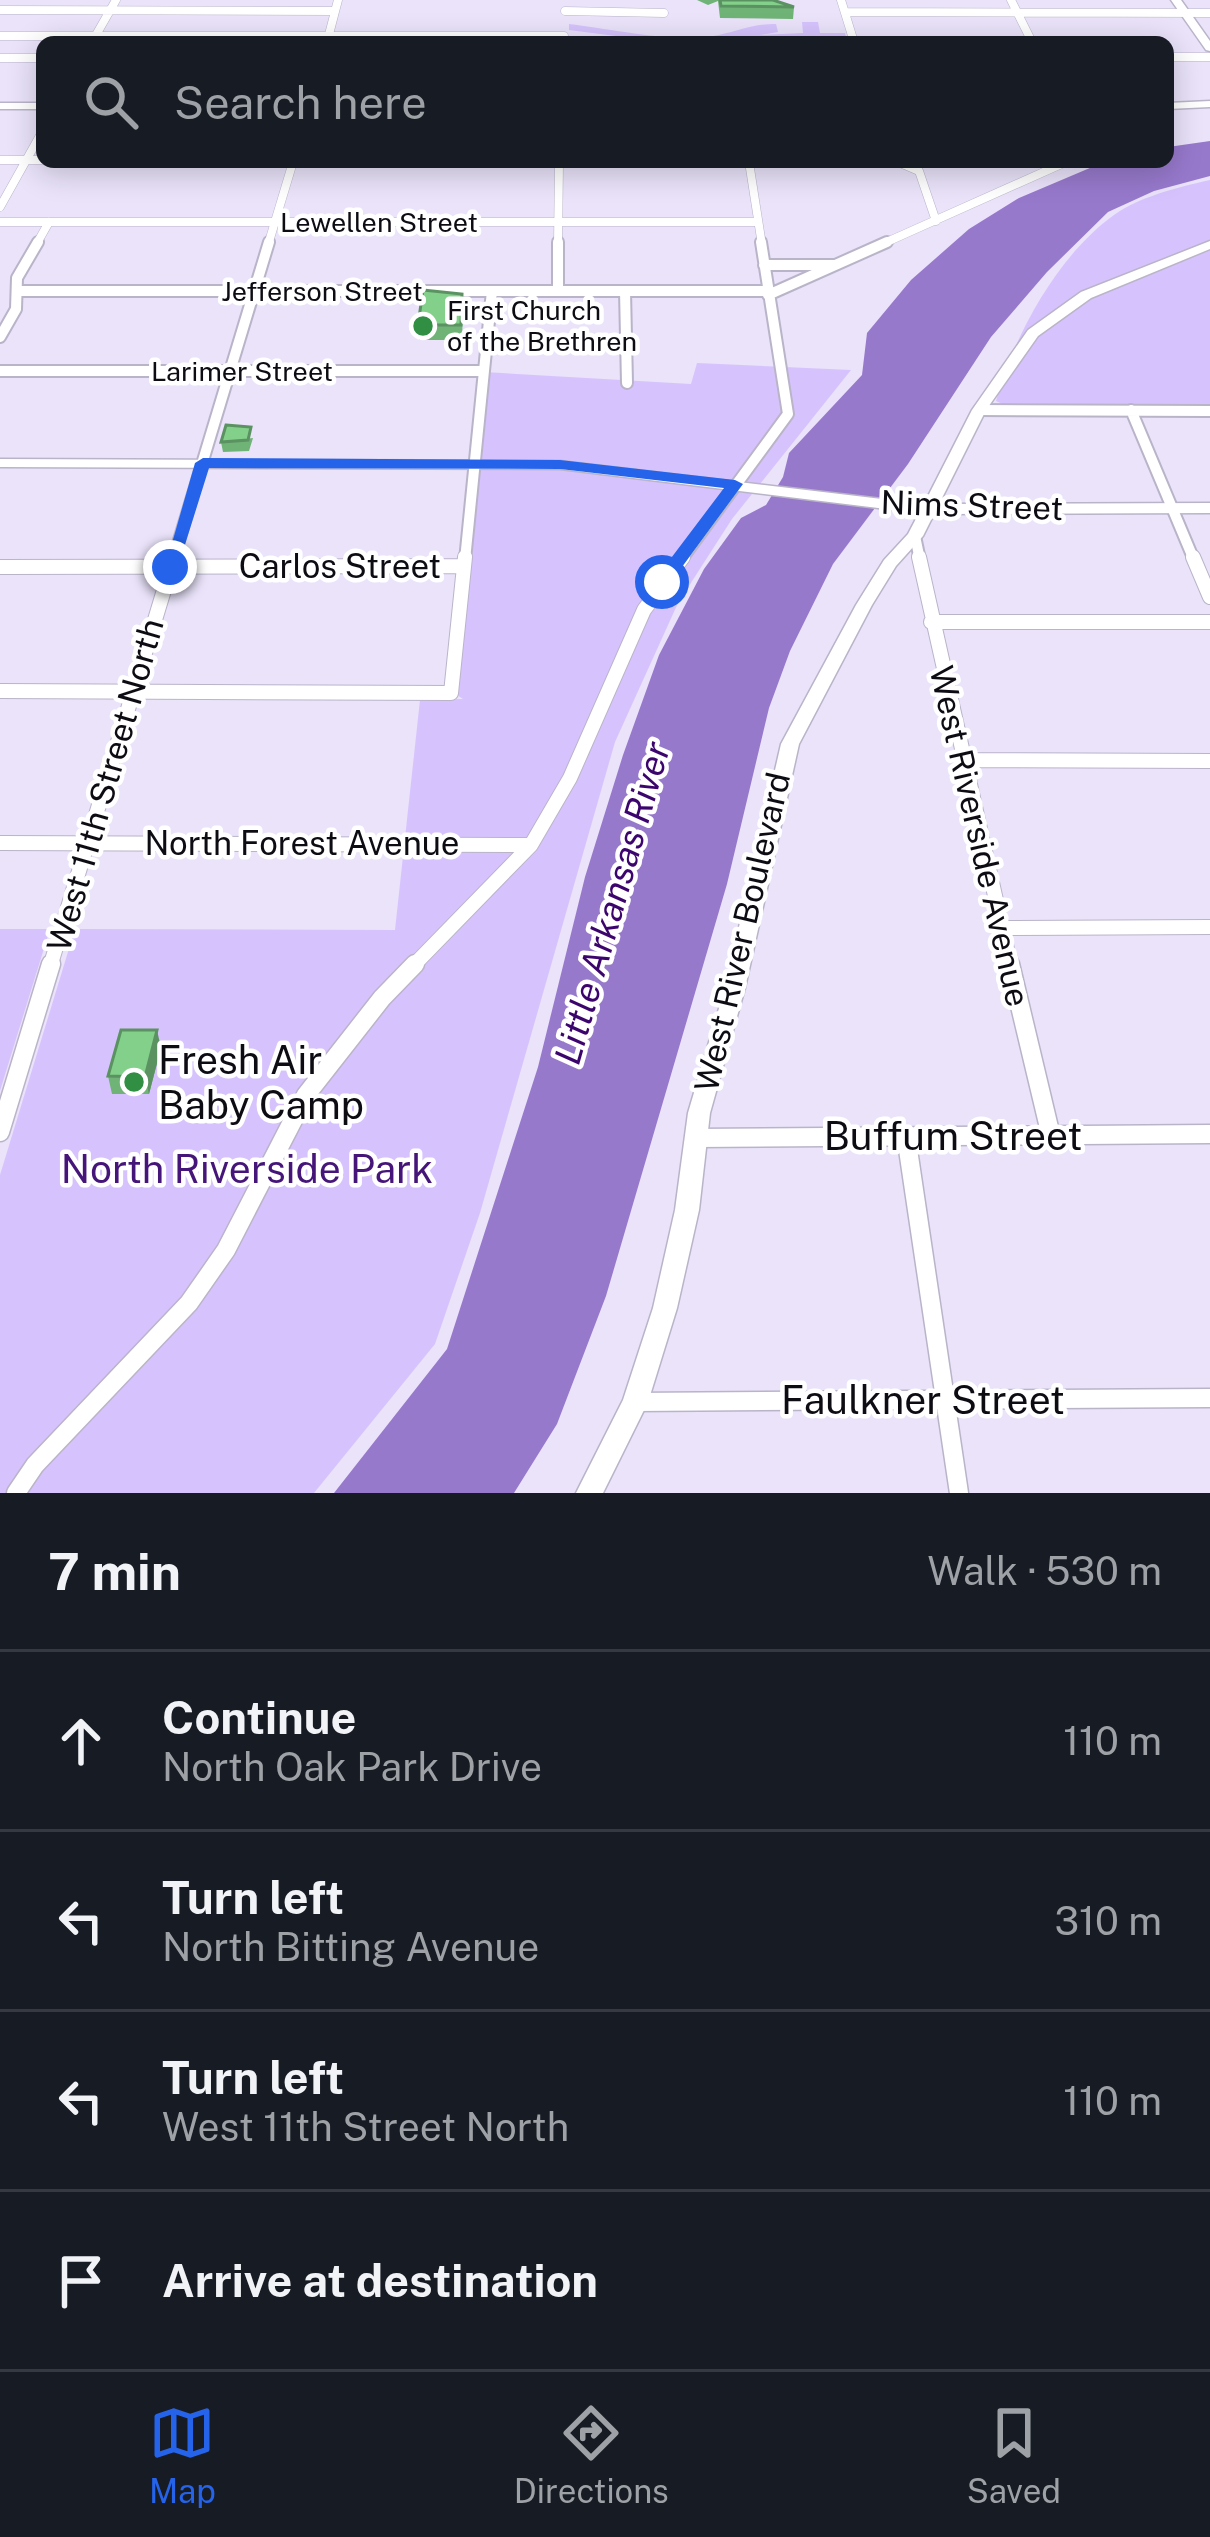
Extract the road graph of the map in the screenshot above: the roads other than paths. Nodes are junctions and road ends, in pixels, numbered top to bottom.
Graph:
1 (116, 0) edge
2 (338, 0) edge
3 (566, 0) edge
4 (842, 0) edge
5 (1011, 0) edge
6 (1176, 0) edge
7 (0, 10) edge
8 (110, 10) junction
9 (335, 11) junction
10 (565, 11) junction
11 (845, 12) junction
12 (664, 13) dead end
13 (1017, 13) junction
14 (1185, 13) junction
15 (1210, 13) edge
16 (0, 36) edge
17 (96, 36) edge
18 (329, 36) edge
19 (564, 36) edge
20 (852, 36) edge
21 (1029, 36) edge
22 (36, 37) edge
23 (1210, 52) edge
24 (1174, 56) edge
25 (0, 58) edge
26 (36, 58) edge
27 (1210, 101) edge
28 (1174, 105) edge
29 (0, 106) edge
30 (36, 106) edge
31 (36, 142) edge
32 (0, 160) edge
33 (26, 160) junction
34 (36, 160) edge
35 (291, 168) edge
36 (559, 168) edge
37 (750, 168) edge
38 (912, 168) edge
39 (1053, 168) edge
40 (0, 207) edge
41 (936, 220) junction
42 (0, 222) edge
43 (49, 222) junction
44 (275, 222) junction
45 (558, 222) junction
46 (758, 222) junction
47 (1210, 245) edge
48 (764, 265) junction
49 (840, 265) junction
50 (20, 291) junction
51 (255, 291) junction
52 (492, 291) junction
53 (558, 291) junction
54 (625, 291) junction
55 (768, 293) junction
56 (0, 337) edge
57 (0, 371) edge
58 (231, 371) junction
59 (484, 371) junction
60 (627, 383) dead end
61 (980, 410) junction
62 (1131, 410) junction
63 (1210, 411) edge
64 (0, 463) edge
65 (203, 463) junction
66 (474, 464) junction
67 (735, 484) junction
68 (1172, 508) junction
69 (1210, 508) edge
70 (925, 509) junction
71 (915, 536) junction
72 (464, 566) junction
73 (170, 567) junction
74 (0, 568) edge
75 (1210, 597) edge
76 (931, 622) junction
77 (1210, 622) edge
78 (0, 691) edge
79 (132, 691) junction
80 (962, 760) junction
81 (1210, 761) edge
82 (0, 843) edge
83 (87, 843) junction
84 (531, 844) junction
85 (1210, 927) edge
86 (1001, 928) junction
87 (0, 1132) edge
88 (1210, 1134) edge
89 (906, 1136) junction
90 (1051, 1136) junction
91 (696, 1138) junction
92 (1210, 1398) edge
93 (945, 1401) junction
94 (635, 1402) junction
95 (16, 1493) edge
96 (589, 1493) edge
97 (959, 1493) edge

1 - 8 street
2 - 9 street
3 - 10 street
4 - 11 street
5 - 13 street
6 - 14 street
7 - 8 street
8 - 9 street
8 - 17 street
9 - 18 street
10 - 12 street
10 - 19 street
11 - 13 street
11 - 20 street
13 - 14 street
13 - 21 street
14 - 15 street
14 - 23 street
16 - 22 street
23 - 24 street
25 - 26 street
27 - 28 street
29 - 30 street
31 - 33 street
32 - 33 street
33 - 34 street
33 - 40 street
35 - 44 street, West 11th Street North
36 - 45 street
37 - 46 street
38 - 41 street
39 - 41 street
41 - 49 street
42 - 43 street, Lewellen Street
43 - 44 street, Lewellen Street
43 - 50 street
44 - 45 street, Lewellen Street
44 - 51 street, West 11th Street North
45 - 46 street, Lewellen Street
45 - 53 street
46 - 48 street
47 - 61 street, West River Boulevard
48 - 49 street
48 - 55 street
49 - 55 street
50 - 51 street, Jefferson Street
50 - 56 street
51 - 52 street, Jefferson Street
51 - 58 street, West 11th Street North
52 - 53 street, Jefferson Street
52 - 59 street
53 - 54 street, Jefferson Street
54 - 55 street, Jefferson Street
54 - 60 street
55 - 67 street
57 - 58 street, Larimer Street
58 - 59 street, Larimer Street
58 - 65 street, West 11th Street North
59 - 66 street
61 - 62 street
61 - 70 street, West River Boulevard
62 - 63 street
62 - 68 street
64 - 65 street, Nims Street
65 - 66 street, Nims Street
65 - 73 street, West 11th Street North
66 - 67 street, Nims Street
66 - 72 street
67 - 70 street, Nims Street
67 - 84 street
68 - 69 street, Nims Street
68 - 70 street, Nims Street
68 - 75 street
70 - 71 street, West River Boulevard
71 - 76 street, West Riverside Avenue
71 - 91 street, West River Boulevard
72 - 73 street, Carlos Street
72 - 79 street
73 - 74 street, Carlos Street
73 - 79 street, West 11th Street North
76 - 77 street
76 - 80 street, West Riverside Avenue
78 - 79 street
79 - 83 street, West 11th Street North
80 - 81 street
80 - 86 street, West Riverside Avenue
82 - 83 street, North Forest Avenue
83 - 84 street, North Forest Avenue
83 - 87 street, West 11th Street North
84 - 95 street
85 - 86 street
86 - 90 street, West Riverside Avenue
88 - 90 street, Buffum Street
89 - 90 street, Buffum Street
89 - 91 street, Buffum Street
89 - 93 street
91 - 94 street, West River Boulevard
92 - 93 street, Faulkner Street
93 - 94 street, Faulkner Street
93 - 97 street
94 - 96 street, West River Boulevard

